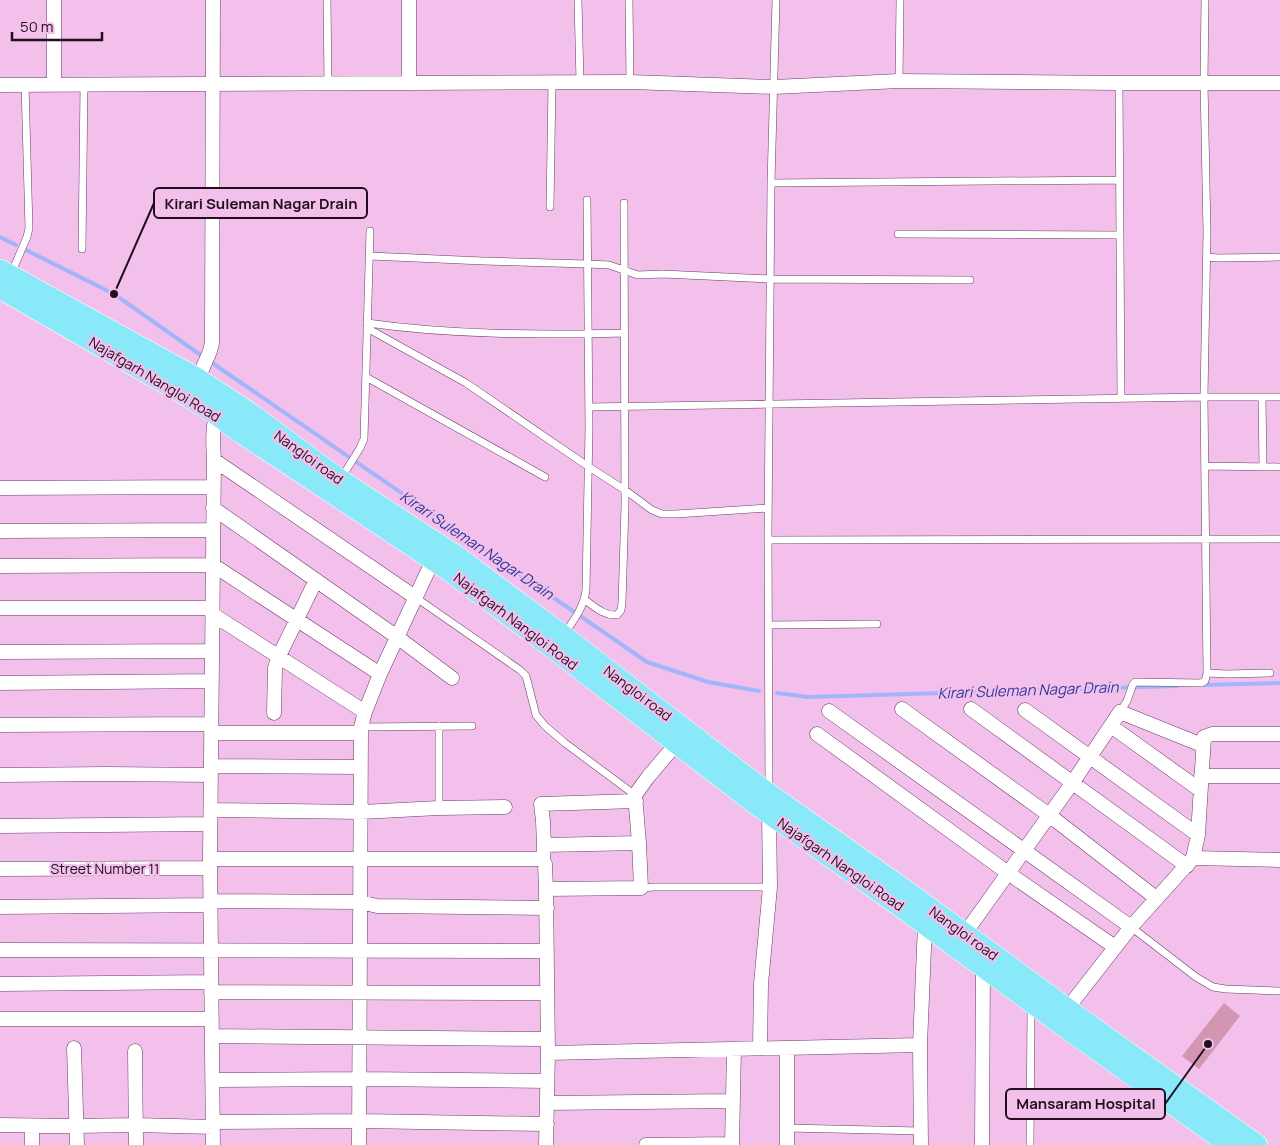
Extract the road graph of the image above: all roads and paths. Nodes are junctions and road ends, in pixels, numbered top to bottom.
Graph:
1 (54, 0) edge
2 (212, 0) edge
3 (327, 0) edge
4 (409, 0) edge
5 (578, 0) edge
6 (629, 0) edge
7 (776, 0) edge
8 (900, 0) edge
9 (1205, 0) edge
10 (899, 81) junction
11 (552, 82) junction
12 (580, 82) junction
13 (630, 82) junction
14 (1204, 82) junction
15 (1280, 82) edge
16 (409, 83) junction
17 (1119, 83) junction
18 (213, 84) junction
19 (328, 84) junction
20 (25, 85) junction
21 (54, 85) junction
22 (84, 85) junction
23 (0, 86) edge
24 (774, 87) junction
25 (1119, 180) junction
26 (771, 183) junction
27 (587, 200) dead end
28 (624, 203) dead end
29 (550, 207) dead end
30 (370, 231) dead end
31 (898, 234) dead end
32 (1120, 235) junction
33 (82, 249) dead end
34 (370, 256) junction
35 (1207, 257) junction
36 (1280, 257) edge
37 (588, 264) junction
38 (625, 270) junction
39 (4, 278) edge
40 (770, 279) junction
41 (970, 280) dead end
42 (367, 326) junction
43 (625, 333) junction
44 (588, 334) junction
45 (366, 377) junction
46 (198, 379) junction
47 (1204, 396) junction
48 (1262, 396) junction
49 (1280, 397) edge
50 (1122, 398) junction
51 (769, 404) junction
52 (219, 405) junction
53 (625, 406) junction
54 (589, 407) junction
55 (214, 460) junction
56 (1205, 466) junction
57 (589, 467) junction
58 (1263, 467) junction
59 (1280, 467) edge
60 (345, 472) junction
61 (545, 477) dead end
62 (213, 487) junction
63 (0, 488) edge
64 (625, 490) junction
65 (213, 508) junction
66 (768, 508) junction
67 (0, 530) edge
68 (213, 530) junction
69 (1206, 538) junction
70 (1280, 539) edge
71 (768, 540) junction
72 (433, 560) junction
73 (213, 565) junction
74 (0, 566) edge
75 (316, 580) junction
76 (415, 597) junction
77 (583, 603) junction
78 (0, 608) edge
79 (212, 611) junction
80 (297, 620) junction
81 (877, 624) dead end
82 (768, 625) junction
83 (567, 629) junction
84 (397, 637) junction
85 (212, 651) junction
86 (0, 652) edge
87 (279, 656) junction
88 (1207, 673) junction
89 (1270, 673) dead end
90 (380, 674) junction
91 (452, 678) dead end
92 (212, 681) junction
93 (0, 683) edge
94 (1123, 706) junction
95 (902, 709) dead end
96 (971, 709) dead end
97 (1025, 710) dead end
98 (829, 711) dead end
99 (365, 712) junction
100 (274, 713) dead end
101 (0, 724) edge
102 (439, 726) junction
103 (472, 726) dead end
104 (1111, 726) junction
105 (211, 729) junction
106 (361, 730) junction
107 (817, 734) dead end
108 (1280, 734) edge
109 (677, 743) junction
110 (1202, 745) junction
111 (1089, 758) junction
112 (361, 767) junction
113 (211, 771) junction
114 (0, 775) edge
115 (1201, 776) junction
116 (1280, 776) edge
117 (1073, 782) junction
118 (1200, 790) junction
119 (636, 798) junction
120 (769, 803) junction
121 (439, 808) junction
122 (505, 808) dead end
123 (361, 812) junction
124 (1049, 815) junction
125 (211, 817) junction
126 (0, 826) edge
127 (1198, 835) junction
128 (640, 843) junction
129 (544, 845) junction
130 (1024, 850) junction
131 (361, 859) junction
132 (543, 860) junction
133 (1280, 860) edge
134 (1190, 862) junction
135 (210, 864) junction
136 (0, 869) edge
137 (1008, 873) junction
138 (770, 887) junction
139 (641, 888) junction
140 (546, 889) junction
141 (1156, 898) junction
142 (360, 902) junction
143 (210, 903) junction
144 (0, 907) edge
145 (547, 908) junction
146 (928, 916) junction
147 (1131, 927) junction
148 (960, 940) junction
149 (1115, 947) junction
150 (0, 950) edge
151 (360, 950) junction
152 (211, 951) junction
153 (547, 951) junction
154 (983, 966) junction
155 (0, 984) edge
156 (211, 987) junction
157 (1280, 991) edge
158 (360, 993) junction
159 (547, 993) junction
160 (1032, 1002) junction
161 (1067, 1009) junction
162 (0, 1019) edge
163 (212, 1019) junction
164 (212, 1036) junction
165 (360, 1036) junction
166 (920, 1045) junction
167 (548, 1046) junction
168 (74, 1048) dead end
169 (760, 1048) junction
170 (786, 1048) junction
171 (734, 1049) junction
172 (135, 1051) dead end
173 (360, 1079) junction
174 (212, 1080) junction
175 (547, 1081) junction
176 (733, 1101) junction
177 (547, 1103) junction
178 (360, 1121) junction
179 (213, 1124) junction
180 (547, 1124) junction
181 (0, 1125) edge
182 (136, 1125) junction
183 (32, 1126) junction
184 (76, 1126) junction
185 (787, 1128) junction
186 (921, 1138) edge
187 (32, 1145) edge
188 (77, 1145) edge
189 (136, 1145) edge
190 (213, 1145) edge
191 (359, 1145) edge
192 (546, 1145) edge
193 (646, 1145) edge
194 (732, 1145) edge
195 (787, 1145) edge
196 (982, 1145) edge
197 (1030, 1145) edge
198 (1230, 1145) edge
199 (1257, 1145) edge

1 - 21 street
2 - 18 street
3 - 19 lane
4 - 16 street
5 - 12 lane
6 - 13 lane
7 - 24 lane
8 - 10 lane
9 - 14 lane
10 - 17 street
10 - 24 street
11 - 12 street
11 - 16 street
11 - 29 lane
12 - 13 street
13 - 24 street
14 - 15 street
14 - 17 street
14 - 35 lane
16 - 19 street
17 - 25 lane
18 - 19 street
18 - 22 street
18 - 46 street
20 - 21 street
20 - 23 street
20 - 39 lane
21 - 22 street
22 - 33 lane
24 - 26 lane
25 - 26 lane
25 - 32 lane
26 - 40 lane
27 - 37 lane
28 - 38 lane
30 - 34 lane
31 - 32 lane
32 - 50 lane
34 - 37 lane
34 - 42 lane
35 - 36 lane
35 - 47 lane
37 - 38 lane
37 - 44 lane
38 - 40 lane
38 - 43 lane
39 - 46 main road, Nangloi road
39 - 52 main road, Najafgarh Nangloi Road
40 - 41 lane
40 - 51 lane
42 - 44 lane
42 - 45 lane
42 - 57 lane
43 - 44 lane
43 - 53 lane
44 - 54 lane
45 - 60 lane
45 - 61 lane
46 - 52 main road, Nangloi road
47 - 48 lane
47 - 50 lane
47 - 56 lane
48 - 49 lane
48 - 58 lane
50 - 51 lane
51 - 53 lane
51 - 66 lane
52 - 55 street
52 - 60 main road, Nangloi road
52 - 72 main road, Najafgarh Nangloi Road
53 - 54 lane
53 - 64 lane
54 - 57 lane
55 - 62 street
55 - 76 street
56 - 58 lane
56 - 69 lane
57 - 64 lane
57 - 77 lane
58 - 59 lane
60 - 83 main road, Nangloi road
62 - 63 street
62 - 65 street
64 - 66 lane
64 - 77 lane
65 - 68 street
65 - 75 street
66 - 71 lane
67 - 68 street
68 - 73 street
69 - 70 lane
69 - 71 lane
69 - 88 lane
71 - 82 lane
72 - 76 street
72 - 109 main road, Najafgarh Nangloi Road
73 - 74 street
73 - 79 street
73 - 80 street
75 - 80 street
75 - 84 street
76 - 84 street
76 - 119 lane
77 - 83 lane
78 - 79 street
79 - 85 street
79 - 87 street
80 - 87 street
80 - 90 street
81 - 82 lane
82 - 120 lane
83 - 120 main road, Nangloi road
84 - 90 street
84 - 91 street
85 - 86 street
85 - 92 street
87 - 99 street
87 - 100 street
88 - 89 lane
88 - 94 lane
90 - 99 street
92 - 93 street
92 - 105 street
94 - 104 street
94 - 110 street
95 - 124 street
96 - 117 street
97 - 111 street
98 - 130 street
99 - 106 street
101 - 105 street
102 - 103 lane
102 - 106 lane
102 - 121 lane
104 - 111 street
104 - 118 street
105 - 106 street
105 - 113 street
106 - 112 street
107 - 137 street
108 - 110 street
109 - 119 street
109 - 120 main road, Najafgarh Nangloi Road
110 - 115 street
111 - 117 street
111 - 127 street
112 - 113 street
112 - 123 street
113 - 114 street
113 - 125 street
115 - 116 street
115 - 118 street
117 - 124 street
117 - 134 street
118 - 127 street
119 - 128 street
119 - 129 street
120 - 138 street
120 - 146 main road, Najafgarh Nangloi Road
121 - 122 street
121 - 123 street
123 - 125 street
123 - 131 street
124 - 130 street
124 - 141 street
125 - 126 street
125 - 135 street
127 - 134 street
128 - 129 street
128 - 139 street
129 - 132 street
130 - 137 street
130 - 147 street
131 - 132 street, Street Number 11
131 - 135 street, Street Number 11
131 - 142 street
132 - 140 street
133 - 134 street
134 - 141 street
135 - 136 street, Street Number 11
135 - 143 street
137 - 148 street
137 - 149 street
138 - 139 lane
138 - 169 street
139 - 140 street
140 - 145 street
141 - 147 street
142 - 143 street
142 - 145 street
142 - 151 street
143 - 144 street
143 - 152 street
145 - 153 street
146 - 148 main road, Nangloi road
146 - 166 street
147 - 149 street
147 - 157 lane
148 - 154 main road
148 - 161 main road, Nangloi road
149 - 161 street
150 - 152 street
151 - 152 street
151 - 153 street
151 - 158 street
152 - 156 street
153 - 159 street
154 - 160 main road
154 - 196 street
155 - 156 street
156 - 158 street
156 - 163 street
158 - 159 street
158 - 165 street
159 - 167 street
160 - 197 lane
160 - 198 main road
161 - 199 main road, Nangloi road
162 - 163 street
163 - 164 street
164 - 165 street
164 - 174 street
165 - 167 street
165 - 173 street
166 - 170 street
166 - 186 street
167 - 171 street
167 - 175 street
168 - 184 street
169 - 170 street
169 - 171 street
170 - 185 street
171 - 176 street
172 - 182 street
173 - 174 street
173 - 175 street
173 - 178 street
174 - 179 street
175 - 177 street
176 - 177 street
176 - 194 street
177 - 180 street
178 - 179 street
178 - 180 street
178 - 191 street
179 - 182 street
179 - 190 street
180 - 192 street
181 - 183 street
182 - 184 street
182 - 189 street
183 - 184 street
183 - 187 street
184 - 188 street
185 - 186 lane
185 - 195 street
193 - 194 street

